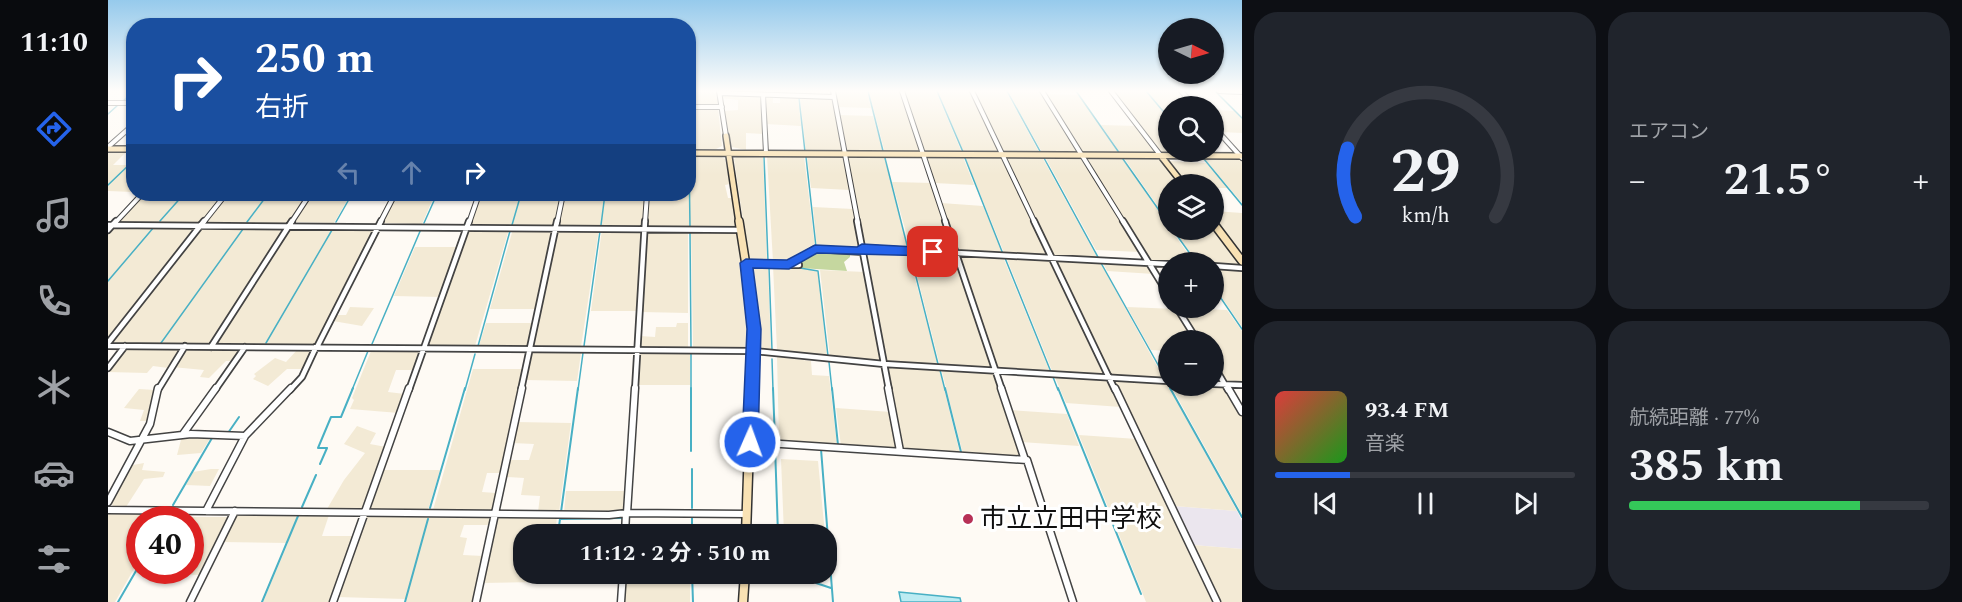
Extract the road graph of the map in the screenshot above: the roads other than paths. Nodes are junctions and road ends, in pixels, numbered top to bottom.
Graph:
1 (724, 119) edge
2 (764, 119) edge
3 (838, 119) edge
4 (911, 119) edge
5 (986, 119) edge
6 (1060, 119) edge
7 (1133, 119) edge
8 (126, 131) edge
9 (726, 136) joint
10 (1224, 138) edge
11 (108, 148) edge
12 (126, 149) edge
13 (1158, 152) edge
14 (696, 153) edge
15 (728, 153) junction
16 (766, 153) junction
17 (845, 154) junction
18 (923, 154) junction
19 (1003, 155) junction
20 (1082, 155) junction
21 (1158, 156) edge
22 (1224, 157) edge
23 (1241, 157) edge
24 (1166, 162) edge
25 (1175, 174) edge
26 (135, 201) edge
27 (220, 201) edge
28 (305, 201) edge
29 (391, 201) edge
30 (476, 201) edge
31 (562, 201) edge
32 (647, 201) edge
33 (112, 224) edge
34 (202, 224) junction
35 (290, 225) junction
36 (378, 227) junction
37 (467, 227) junction
38 (556, 227) junction
39 (645, 229) junction
40 (108, 230) edge
41 (741, 230) junction
42 (1224, 237) edge
43 (863, 250) junction
44 (957, 253) junction
45 (1052, 258) junction
46 (1242, 261) edge
47 (746, 263) junction
48 (1149, 263) junction
49 (1158, 263) edge
50 (789, 265) junction
51 (799, 265) dead end
52 (1224, 267) edge
53 (1242, 268) edge
54 (1158, 278) edge
55 (108, 344) edge
56 (125, 346) junction
57 (185, 346) junction
58 (211, 346) junction
59 (245, 347) junction
60 (317, 347) junction
61 (424, 348) junction
62 (530, 349) junction
63 (637, 350) junction
64 (754, 351) junction
65 (884, 364) junction
66 (108, 368) edge
67 (995, 371) junction
68 (1109, 377) junction
69 (1158, 380) edge
70 (1225, 384) joint
71 (1242, 385) edge
72 (1242, 412) edge
73 (108, 432) edge
74 (183, 434) junction
75 (245, 436) junction
76 (141, 442) junction
77 (750, 442) junction
78 (900, 451) junction
79 (1025, 460) junction
80 (108, 502) edge
81 (108, 510) edge
82 (206, 511) junction
83 (235, 511) junction
84 (365, 513) junction
85 (627, 513) junction
86 (495, 514) junction
87 (747, 514) junction
88 (626, 524) edge
89 (746, 524) edge
90 (622, 584) edge
91 (744, 584) edge
92 (190, 602) edge
93 (333, 602) edge
94 (476, 602) edge
95 (621, 602) edge
96 (743, 602) edge
97 (1073, 602) edge
98 (1217, 602) edge

1 - 9 street
2 - 16 street
3 - 17 street
4 - 18 street
5 - 19 street
6 - 20 street
7 - 13 street
8 - 11 street
9 - 15 street
10 - 23 street
11 - 12 street
14 - 15 street
15 - 16 street
15 - 41 street
16 - 17 street
17 - 18 street
17 - 43 street
18 - 19 street
18 - 44 street
19 - 20 street
19 - 45 street
20 - 21 street
20 - 48 street
22 - 23 street
24 - 25 street
26 - 33 street
27 - 34 street
28 - 35 street
29 - 36 street
30 - 37 street
31 - 38 street
32 - 39 street
33 - 34 street
33 - 40 street
34 - 35 street
34 - 55 street
35 - 36 street
35 - 58 street
36 - 37 street
36 - 60 street
37 - 38 street
37 - 61 street
38 - 39 street
38 - 62 street
39 - 41 street
39 - 63 street
41 - 47 street
42 - 46 street
43 - 44 street
43 - 50 street
43 - 65 street
44 - 45 street
44 - 67 street
45 - 48 street
45 - 68 street
47 - 50 street
47 - 64 street
48 - 49 street
48 - 54 street
50 - 51 street
52 - 53 street
55 - 56 street
56 - 57 street
56 - 66 street
57 - 58 street
57 - 76 street
58 - 59 street
59 - 60 street
59 - 74 street
60 - 61 street
60 - 75 street
61 - 62 street
61 - 84 street
62 - 63 street
62 - 86 street
63 - 64 street
63 - 85 street
64 - 65 street
64 - 77 street
65 - 67 street
65 - 78 street
67 - 68 street
67 - 79 street
68 - 69 street
68 - 98 street
70 - 71 street
70 - 72 street
73 - 76 street
74 - 75 street
74 - 76 street
75 - 82 street
76 - 80 street
77 - 78 street
77 - 87 street
78 - 79 street
79 - 97 street
81 - 82 street
82 - 83 street
83 - 84 street
83 - 92 street
84 - 86 street
84 - 93 street
85 - 86 street
85 - 87 street
85 - 88 street
86 - 94 street
87 - 89 street
90 - 95 street
91 - 96 street

